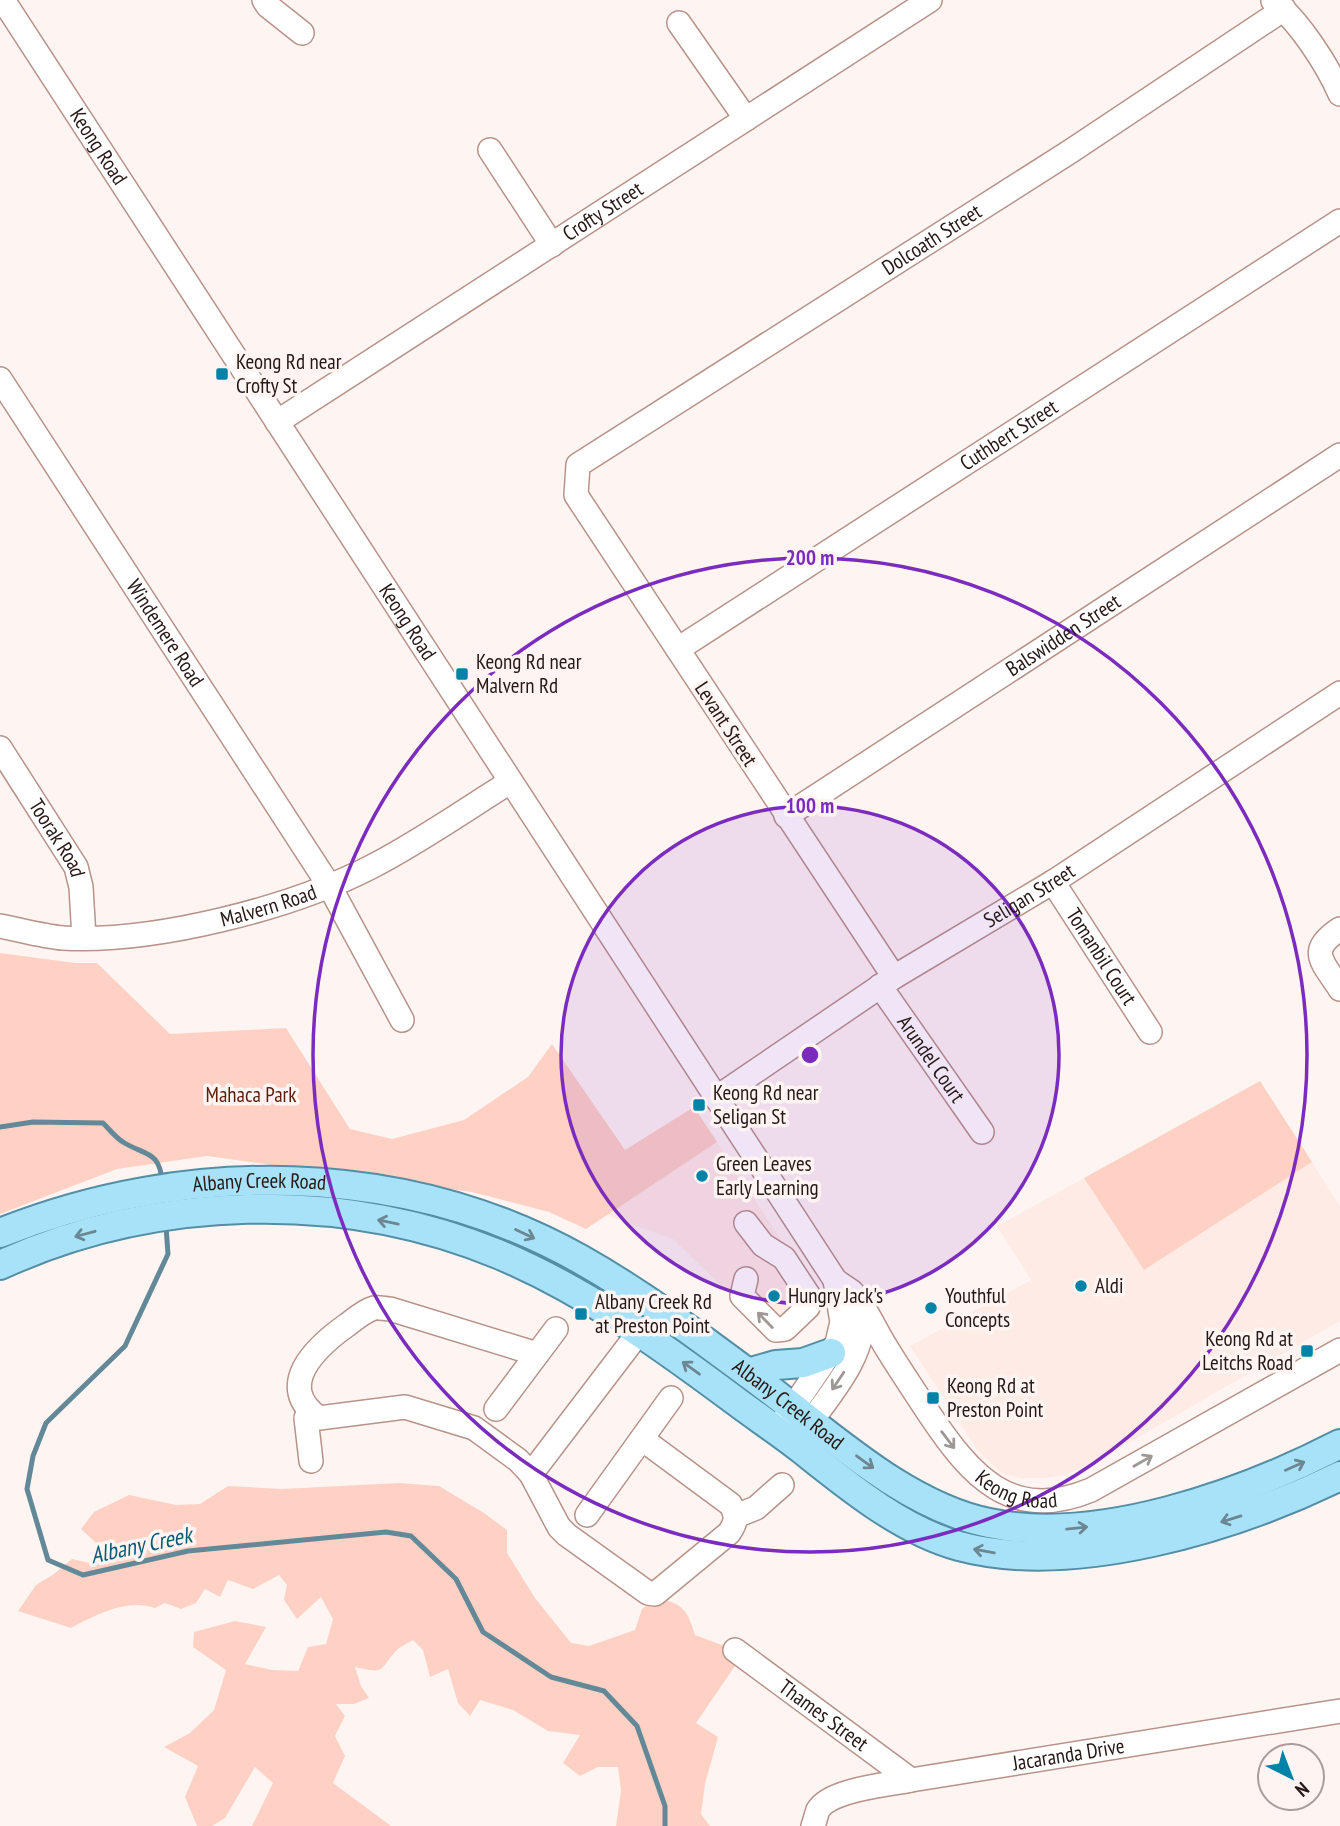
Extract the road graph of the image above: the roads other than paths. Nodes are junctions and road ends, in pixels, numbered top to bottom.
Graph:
1 (3, 0) edge
2 (264, 0) edge
3 (930, 0) edge
4 (1278, 5) edge
5 (679, 23) dead end
6 (302, 33) dead end
7 (1340, 94) edge
8 (746, 119) junction
9 (490, 150) dead end
10 (1340, 221) edge
11 (552, 245) junction
12 (0, 379) edge
13 (277, 422) junction
14 (1340, 455) edge
15 (578, 465) joint
16 (678, 649) junction
17 (1340, 693) edge
18 (0, 748) edge
19 (510, 782) junction
20 (786, 816) junction
21 (1053, 882) junction
22 (330, 887) junction
23 (0, 926) edge
24 (1340, 929) edge
25 (84, 938) junction
26 (887, 982) junction
27 (1340, 989) edge
28 (402, 1020) dead end
29 (1150, 1032) dead end
30 (716, 1098) junction
31 (982, 1132) dead end
32 (461, 1210) junction
33 (746, 1223) dead end
34 (0, 1233) edge
35 (454, 1239) junction
36 (0, 1265) edge
37 (746, 1279) dead end
38 (835, 1280) junction
39 (860, 1304) junction
40 (556, 1329) dead end
41 (640, 1331) junction
42 (844, 1342) junction
43 (1340, 1350) edge
44 (537, 1354) junction
45 (896, 1364) junction
46 (748, 1373) junction
47 (671, 1398) dead end
48 (496, 1409) dead end
49 (310, 1411) junction
50 (802, 1413) junction
51 (642, 1438) junction
52 (785, 1438) junction
53 (1340, 1444) edge
54 (311, 1461) dead end
55 (531, 1474) junction
56 (1340, 1476) edge
57 (782, 1486) dead end
58 (587, 1515) dead end
59 (736, 1516) junction
60 (735, 1650) dead end
61 (1340, 1711) edge
62 (911, 1780) junction
63 (813, 1826) edge

1 - 13 street, Keong Road
2 - 6 street
3 - 8 street, Crofty Street
4 - 7 street
4 - 15 street, Dolcoath Street
5 - 8 street
8 - 11 street, Crofty Street
9 - 11 street
10 - 16 street, Cuthbert Street
11 - 13 street, Crofty Street
12 - 22 street, Windemere Road
13 - 19 street, Keong Road
14 - 20 street, Balswidden Street
15 - 16 street, Levant Street
16 - 20 street, Levant Street
17 - 21 street, Seligan Street
18 - 25 street, Toorak Road
19 - 22 street, Malvern Road
19 - 30 street, Keong Road
20 - 26 street, Levant Street
21 - 26 street, Seligan Street
21 - 29 street, Tomanbil Court
22 - 25 street, Malvern Road
22 - 28 street, Windemere Road
23 - 25 street, Malvern Road
24 - 27 street
26 - 30 street, Seligan Street
26 - 31 street, Arundel Court
30 - 38 street, Keong Road
32 - 34 main road, Albany Creek Road
32 - 35 main road
32 -> 46 main road, Albany Creek Road
33 -> 37 street
35 -> 36 main road, Albany Creek Road
35 - 41 main road, Albany Creek Road
38 - 39 street, Keong Road
38 - 42 street, Keong Road
39 - 42 street
39 - 45 street, Keong Road
40 - 44 street
52 -> 41 main road, Albany Creek Road
41 - 55 street
42 - 45 street, Keong Road
42 - 46 main road
42 - 50 street
42 -> 50 street
45 -> 43 street, Keong Road
44 - 48 street
44 - 49 street
46 - 50 main road, Albany Creek Road
47 - 51 street
49 - 54 street
49 - 55 street
50 - 52 street
50 -> 53 main road, Albany Creek Road
51 - 58 street
51 - 59 street
56 -> 52 main road, Albany Creek Road
55 - 59 street
57 - 59 street
60 - 62 street, Thames Street
61 - 62 street, Jacaranda Drive
62 - 63 street, Jacaranda Drive

